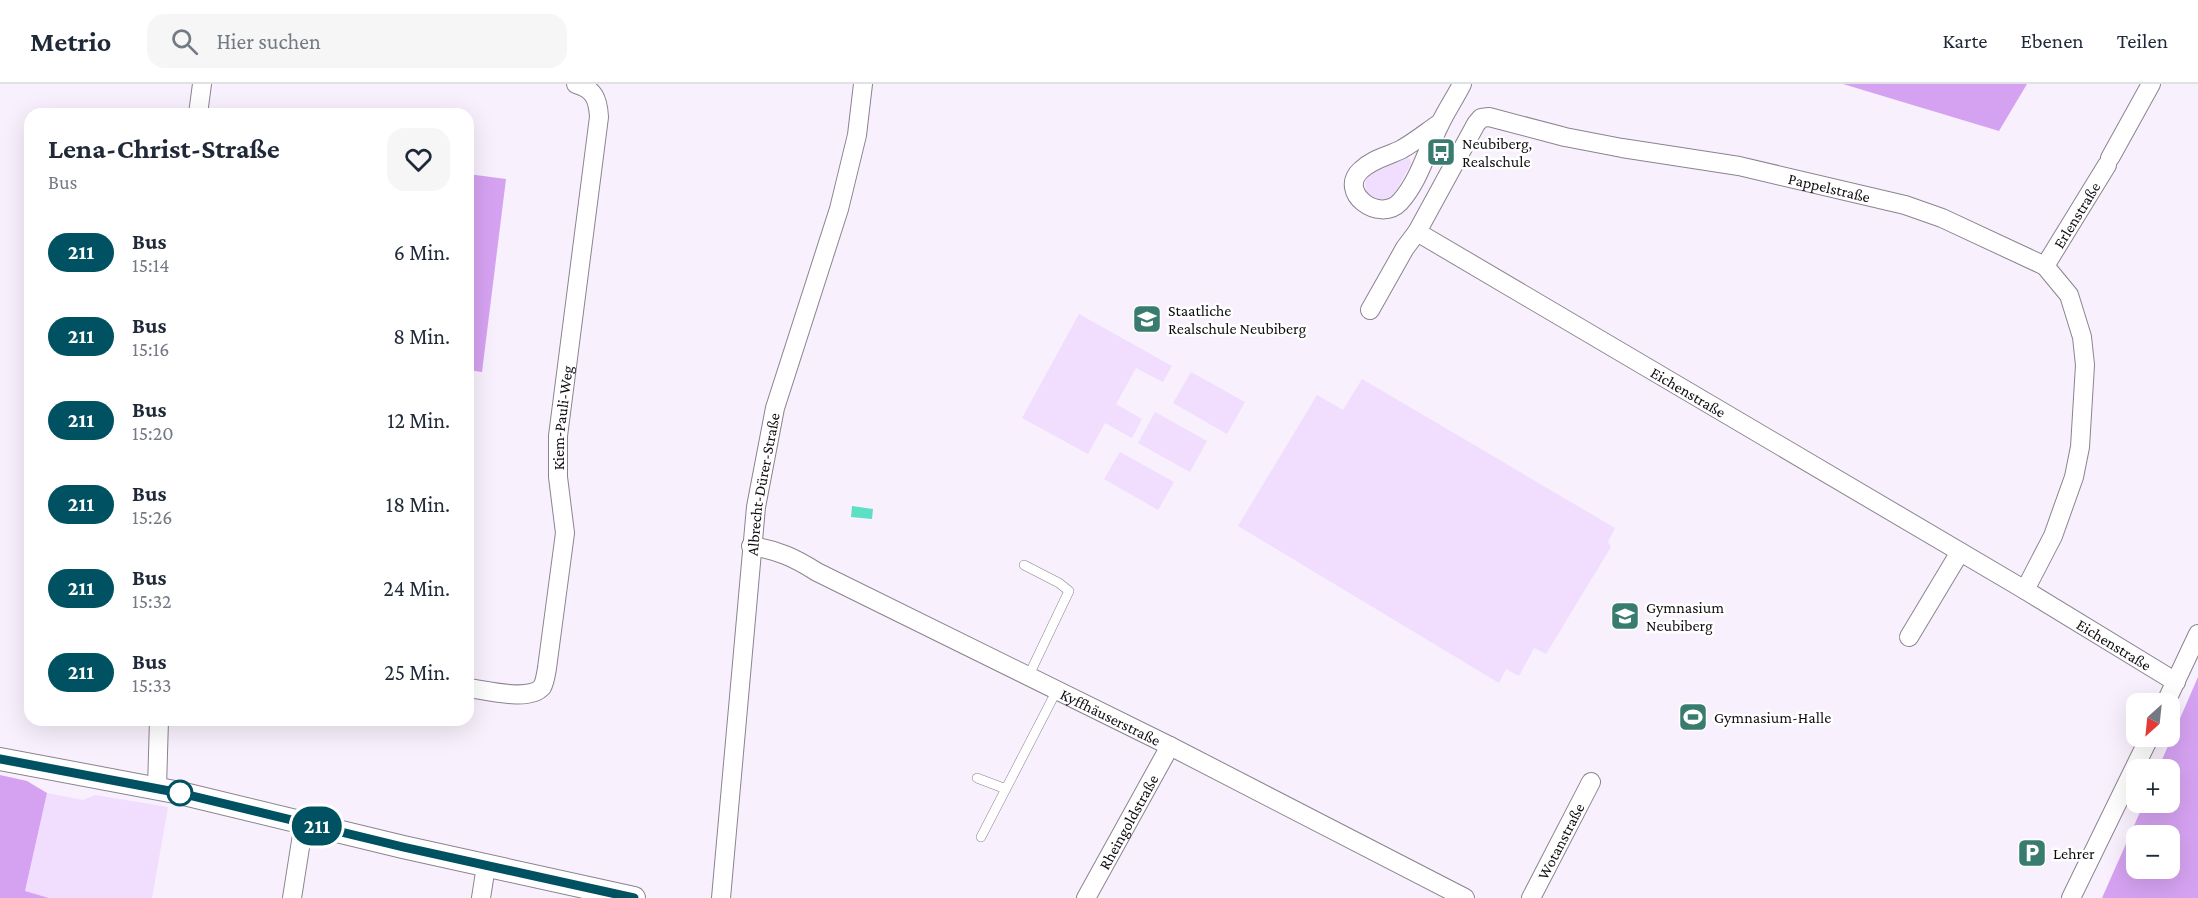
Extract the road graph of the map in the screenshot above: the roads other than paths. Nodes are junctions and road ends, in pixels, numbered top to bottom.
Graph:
1 (202, 84) edge
2 (576, 84) edge
3 (862, 84) edge
4 (1462, 84) edge
5 (2151, 84) edge
6 (199, 108) edge
7 (1440, 123) junction
8 (1416, 232) junction
9 (2045, 266) junction
10 (1370, 310) dead end
11 (751, 546) junction
12 (1960, 552) junction
13 (1024, 565) dead end
14 (2025, 590) junction
15 (2198, 634) edge
16 (1909, 637) dead end
17 (1028, 677) junction
18 (2176, 682) junction
19 (474, 689) edge
20 (1057, 690) junction
21 (2171, 693) edge
22 (159, 726) edge
23 (1170, 746) junction
24 (2145, 747) edge
25 (0, 759) edge
26 (977, 778) dead end
27 (1591, 782) dead end
28 (157, 789) junction
29 (1006, 789) junction
30 (304, 822) junction
31 (981, 837) dead end
32 (486, 866) junction
33 (292, 898) edge
34 (481, 898) edge
35 (634, 898) edge
36 (721, 898) edge
37 (1086, 898) edge
38 (1465, 898) edge
39 (1532, 898) edge
40 (2071, 898) edge

1 - 6 street
2 - 19 street, Kiem-Pauli-Weg
3 - 11 street, Albrecht-Dürer-Straße
4 - 7 street
5 - 9 street, Erlenstraße
7 - 7 street
8 - 9 street, Pappelstraße
8 - 10 street, Pappelstraße
8 - 12 street, Eichenstraße
9 - 14 street, Pappelstraße
11 - 17 street, Kyffhäuserstraße
11 - 36 street, Albrecht-Dürer-Straße
12 - 14 street, Eichenstraße
12 - 16 street
13 - 17 lane
14 - 18 street, Eichenstraße
15 - 18 street
17 - 20 street, Kyffhäuserstraße
18 - 21 street
20 - 23 street, Kyffhäuserstraße
20 - 29 lane
22 - 28 street
23 - 37 street, Rheingoldstraße
23 - 38 street, Kyffhäuserstraße
24 - 40 street
25 - 28 street
26 - 29 lane
27 - 39 street, Wotanstraße
28 - 30 street
29 - 31 lane
30 - 32 street
30 - 33 street
32 - 34 street
32 - 35 street

